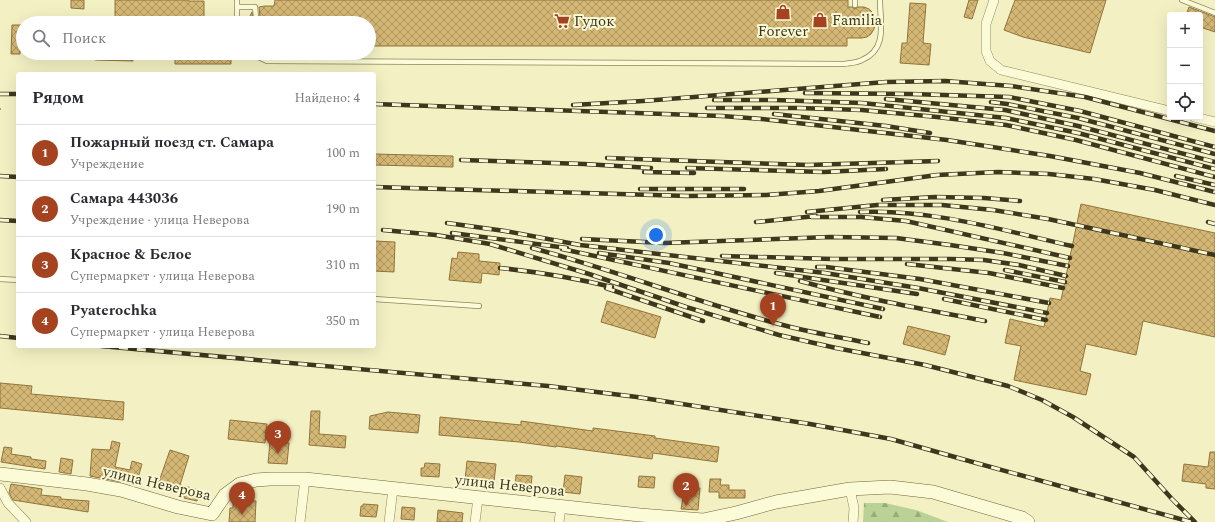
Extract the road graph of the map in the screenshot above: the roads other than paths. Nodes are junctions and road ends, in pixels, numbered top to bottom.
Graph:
1 (237, 0) edge
2 (880, 0) edge
3 (994, 0) edge
4 (1182, 0) edge
5 (237, 8) junction
6 (1215, 14) edge
7 (237, 16) edge
8 (256, 16) edge
9 (265, 60) edge
10 (1167, 110) edge
11 (1203, 119) edge
12 (1215, 122) edge
13 (0, 279) edge
14 (16, 280) edge
15 (376, 299) edge
16 (479, 306) dead end
17 (0, 474) edge
18 (305, 479) junction
19 (0, 488) edge
20 (393, 489) junction
21 (850, 489) junction
22 (478, 498) junction
23 (561, 507) junction
24 (210, 518) edge
25 (640, 519) edge
26 (703, 521) edge
27 (26, 522) edge
28 (300, 522) edge
29 (389, 522) edge
30 (475, 522) edge
31 (559, 522) edge
32 (853, 522) edge
33 (1028, 522) edge

1 - 5 lane
2 - 9 lane
3 - 10 street
4 - 6 lane
5 - 7 lane
5 - 8 lane
11 - 12 street
13 - 14 lane
15 - 16 lane
17 - 24 street, улица Неверова
18 - 20 street, улица Неверова
18 - 24 street, улица Неверова
18 - 28 street
19 - 27 street
20 - 22 street, улица Неверова
20 - 29 street
21 - 26 street, улица Неверова
21 - 32 street
21 - 33 street, улица Неверова
22 - 23 street, улица Неверова
22 - 30 street
23 - 25 street, улица Неверова
23 - 31 street
25 - 26 street, улица Неверова

